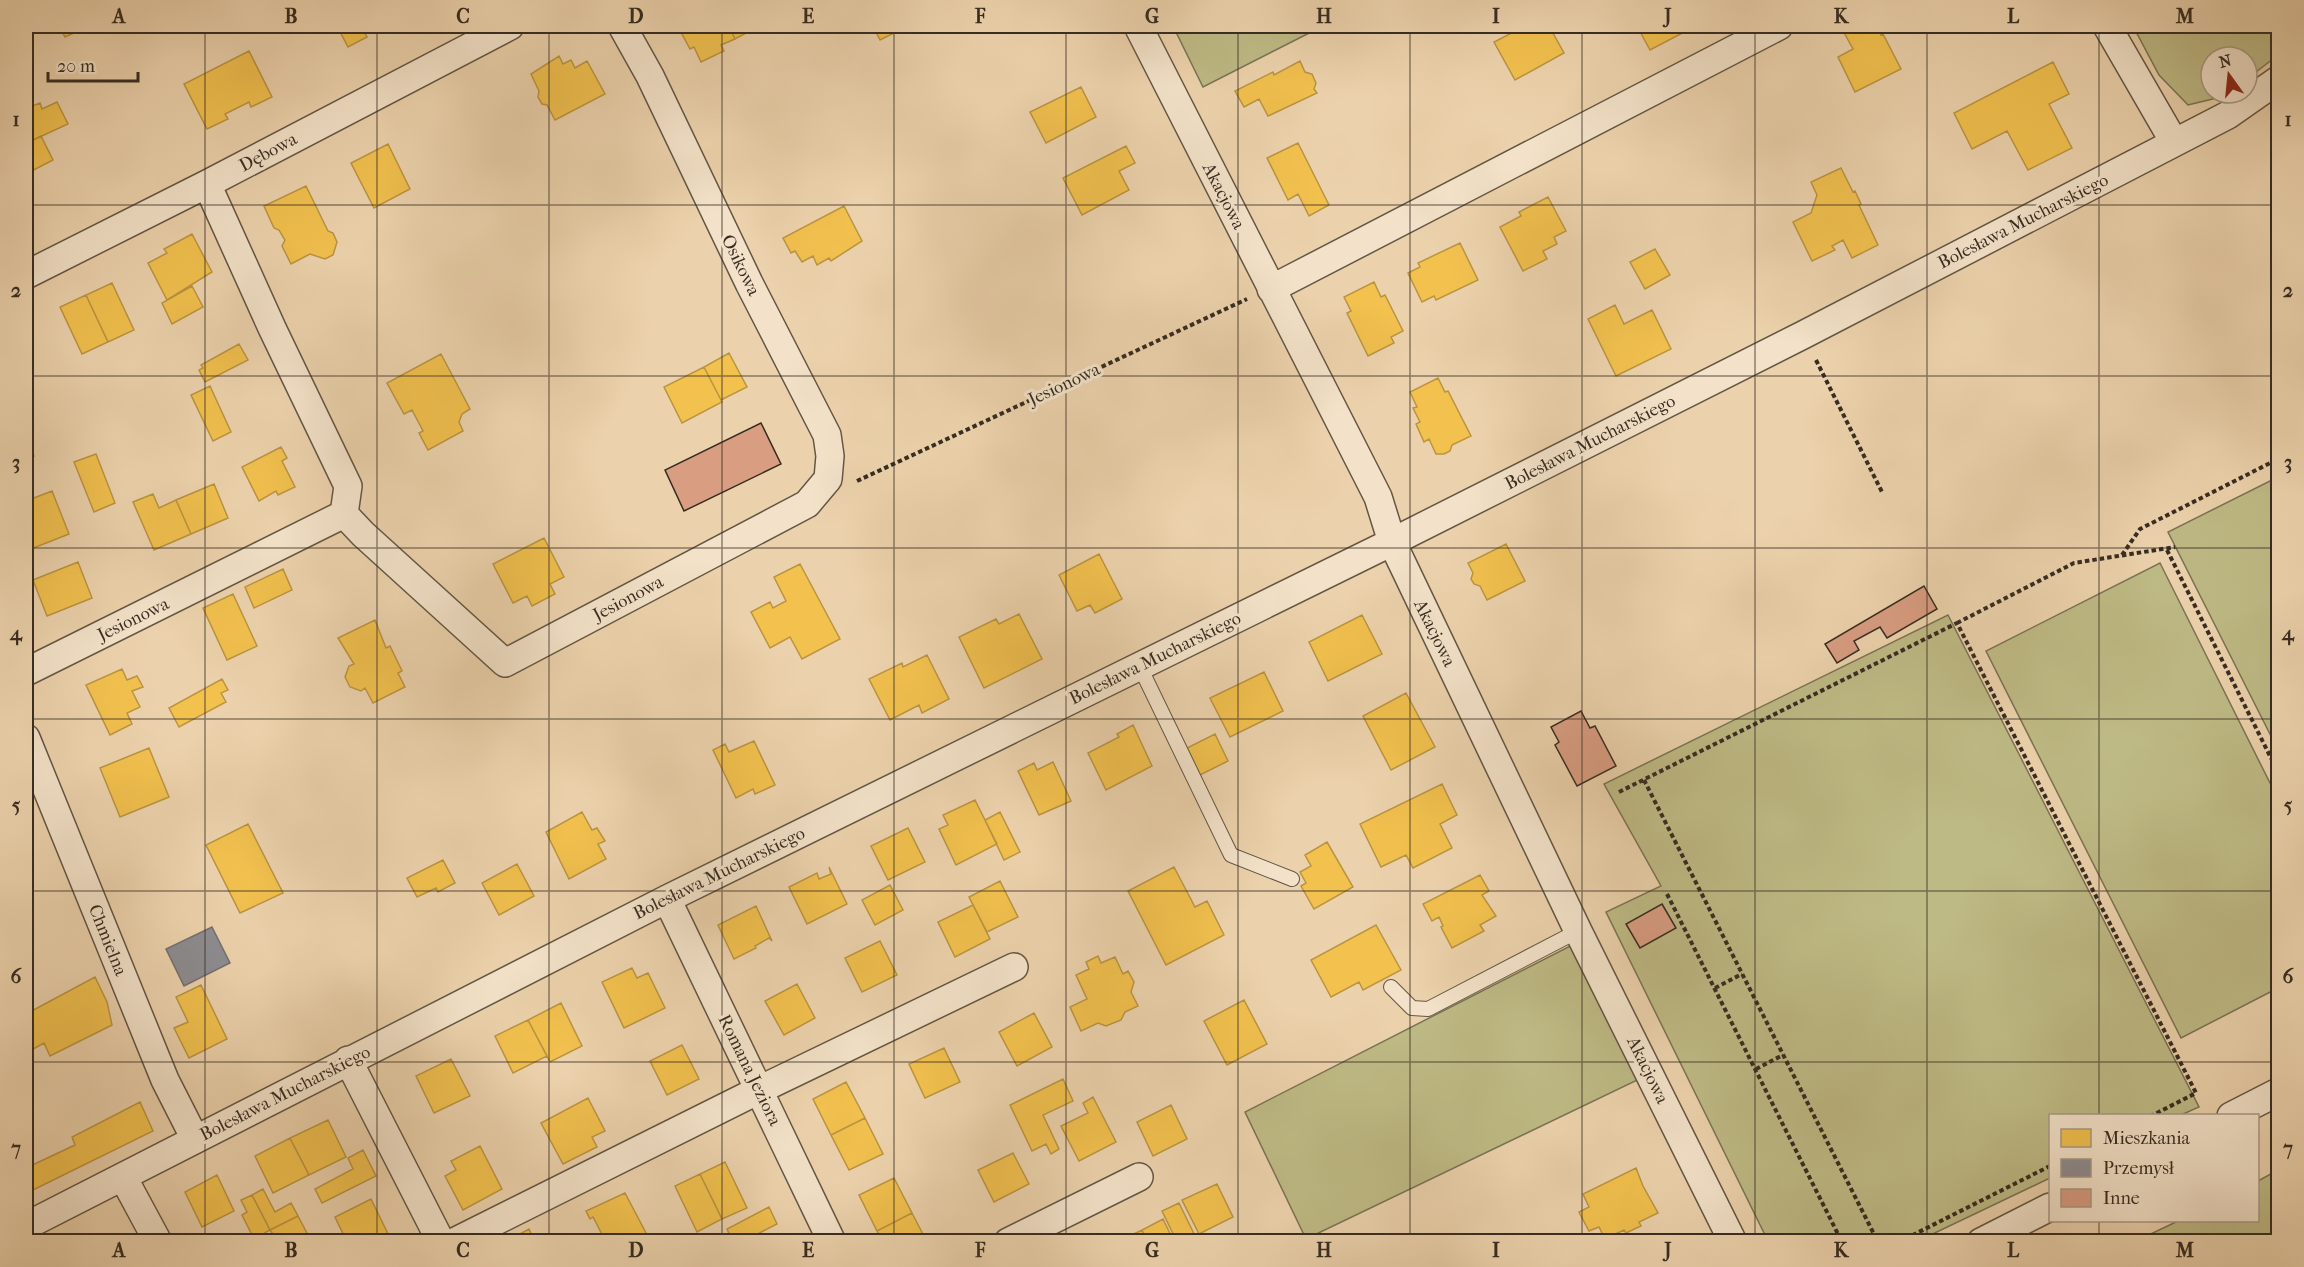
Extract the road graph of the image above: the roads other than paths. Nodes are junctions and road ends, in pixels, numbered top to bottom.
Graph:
1 (510, 26) edge
2 (622, 26) edge
3 (1138, 26) edge
4 (1779, 26) edge
5 (2107, 26) edge
6 (2278, 80) edge
7 (2174, 142) junction
8 (207, 184) junction
9 (26, 275) edge
10 (1271, 289) junction
11 (807, 504) joint
12 (344, 514) junction
13 (1392, 542) junction
14 (1140, 665) junction
15 (26, 672) edge
16 (26, 738) edge
17 (1292, 879) dead end
18 (667, 898) junction
19 (1578, 931) junction
20 (1014, 967) dead end
21 (1391, 987) dead end
22 (348, 1060) junction
23 (759, 1090) junction
24 (2278, 1092) edge
25 (2235, 1114) edge
26 (195, 1139) junction
27 (123, 1177) junction
28 (1139, 1177) dead end
29 (2049, 1208) edge
30 (26, 1226) edge
31 (158, 1242) edge
32 (441, 1242) edge
33 (454, 1242) edge
34 (832, 1242) edge
35 (1008, 1242) edge
36 (1733, 1242) edge
37 (1981, 1242) edge

1 - 8 street, Dębowa
2 - 11 street, Osikowa
3 - 10 street, Akacjowa
4 - 10 street
5 - 7 street
6 - 7 street, Bolesława Mucharskiego
7 - 13 street, Bolesława Mucharskiego
8 - 9 street, Dębowa
8 - 12 street
10 - 13 street, Akacjowa
11 - 12 street, Jesionowa
12 - 15 street, Jesionowa
13 - 14 street, Bolesława Mucharskiego
13 - 19 street, Akacjowa
14 - 17 lane
14 - 18 street, Bolesława Mucharskiego
16 - 26 street, Chmielna
18 - 22 street, Bolesława Mucharskiego
18 - 23 street, Romana Jeziora
19 - 21 lane
19 - 36 street, Akacjowa
20 - 23 street
22 - 26 street, Bolesława Mucharskiego
22 - 32 street
23 - 33 street
23 - 34 street, Romana Jeziora
24 - 25 street
26 - 27 street, Bolesława Mucharskiego
27 - 30 street, Bolesława Mucharskiego
27 - 31 street
28 - 35 street
29 - 37 street

